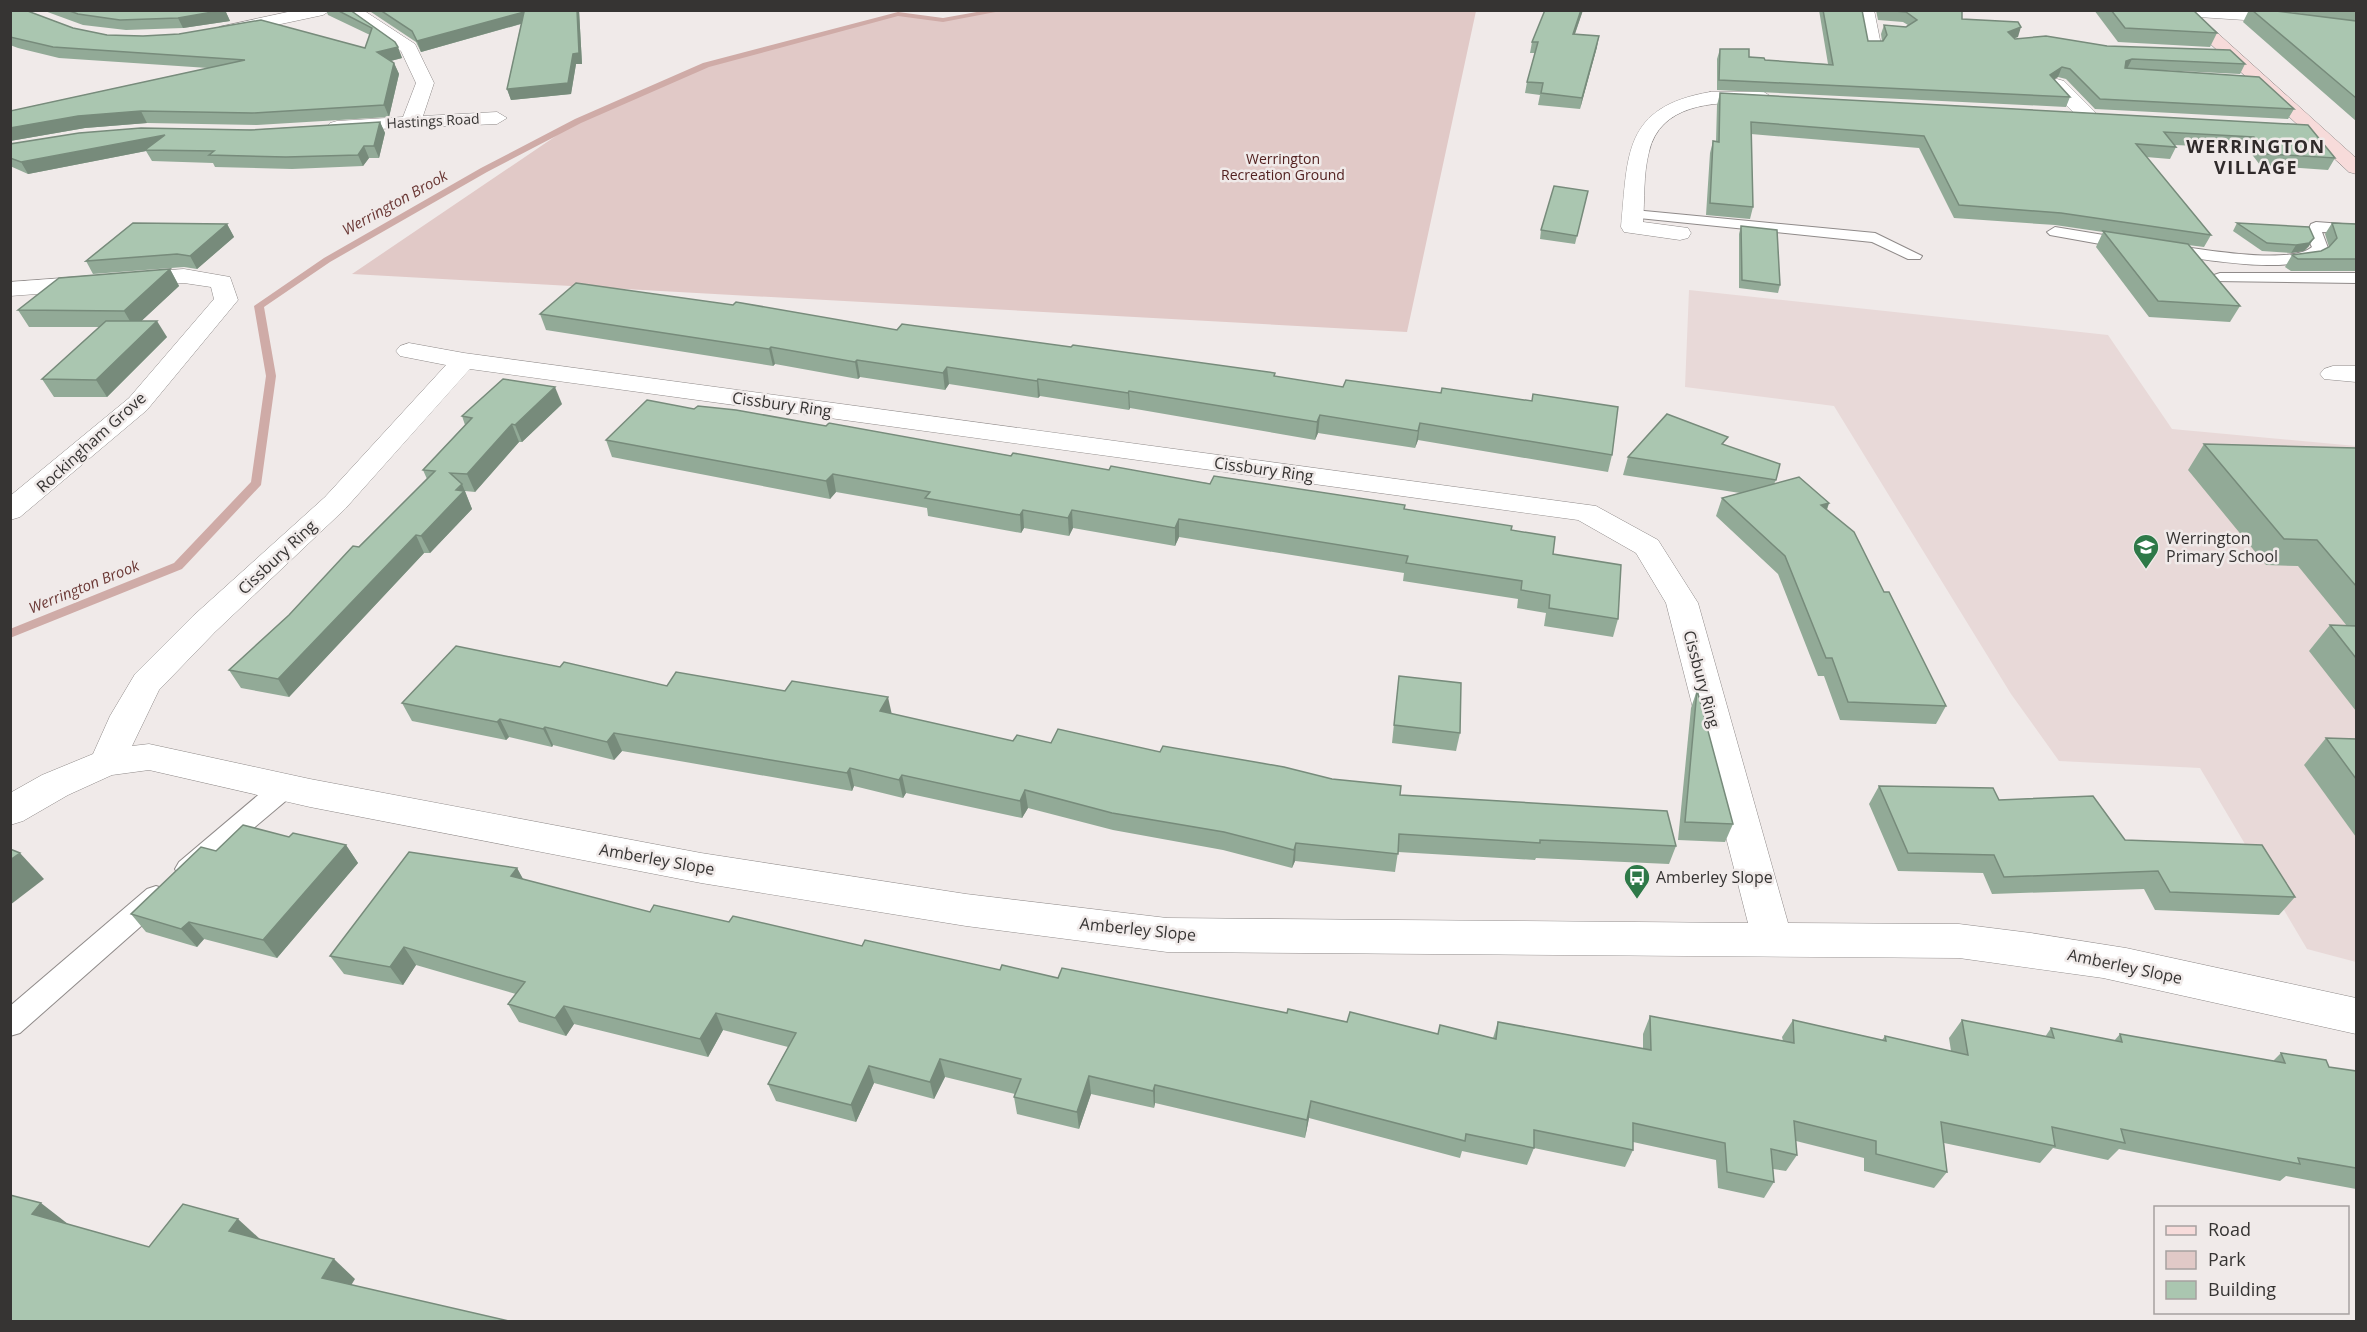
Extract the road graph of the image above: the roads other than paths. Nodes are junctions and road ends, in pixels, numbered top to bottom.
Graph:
1 (323, 10) edge
2 (351, 10) edge
3 (2182, 11) edge
4 (1867, 18) edge
5 (1891, 28) edge
6 (2356, 28) edge
7 (210, 34) edge
8 (1872, 45) edge
9 (2057, 85) edge
10 (1787, 99) edge
11 (2063, 114) edge
12 (2087, 115) junction
13 (2109, 117) edge
14 (497, 118) dead end
15 (411, 122) junction
16 (315, 128) edge
17 (2281, 128) edge
18 (2311, 129) junction
19 (2356, 168) edge
20 (1634, 214) junction
21 (2356, 229) edge
22 (1680, 232) dead end
23 (2055, 232) dead end
24 (1914, 256) dead end
25 (2220, 278) edge
26 (2356, 278) edge
27 (10, 289) edge
28 (409, 351) dead end
29 (464, 361) junction
30 (10, 511) edge
31 (107, 763) junction
32 (285, 787) junction
33 (10, 811) edge
34 (1772, 938) junction
35 (2356, 1016) edge
36 (10, 1024) edge

1 - 7 street
2 - 15 street
3 - 6 street
3 - 18 street
4 - 5 street
4 - 8 street
9 - 12 street
10 - 20 street
11 - 12 street
12 - 13 street
14 - 15 street, Hastings Road
15 - 16 street, Hastings Road
17 - 18 street
18 - 19 street
20 - 22 street
20 - 24 lane
21 - 23 lane
25 - 26 lane
27 - 30 street, Rockingham Grove
28 - 29 street, Cissbury Ring
29 - 31 street, Cissbury Ring
29 - 34 street, Cissbury Ring
31 - 32 street, Amberley Slope
31 - 33 street, Amberley Slope
32 - 34 street, Amberley Slope
32 - 36 lane
34 - 35 street, Amberley Slope

